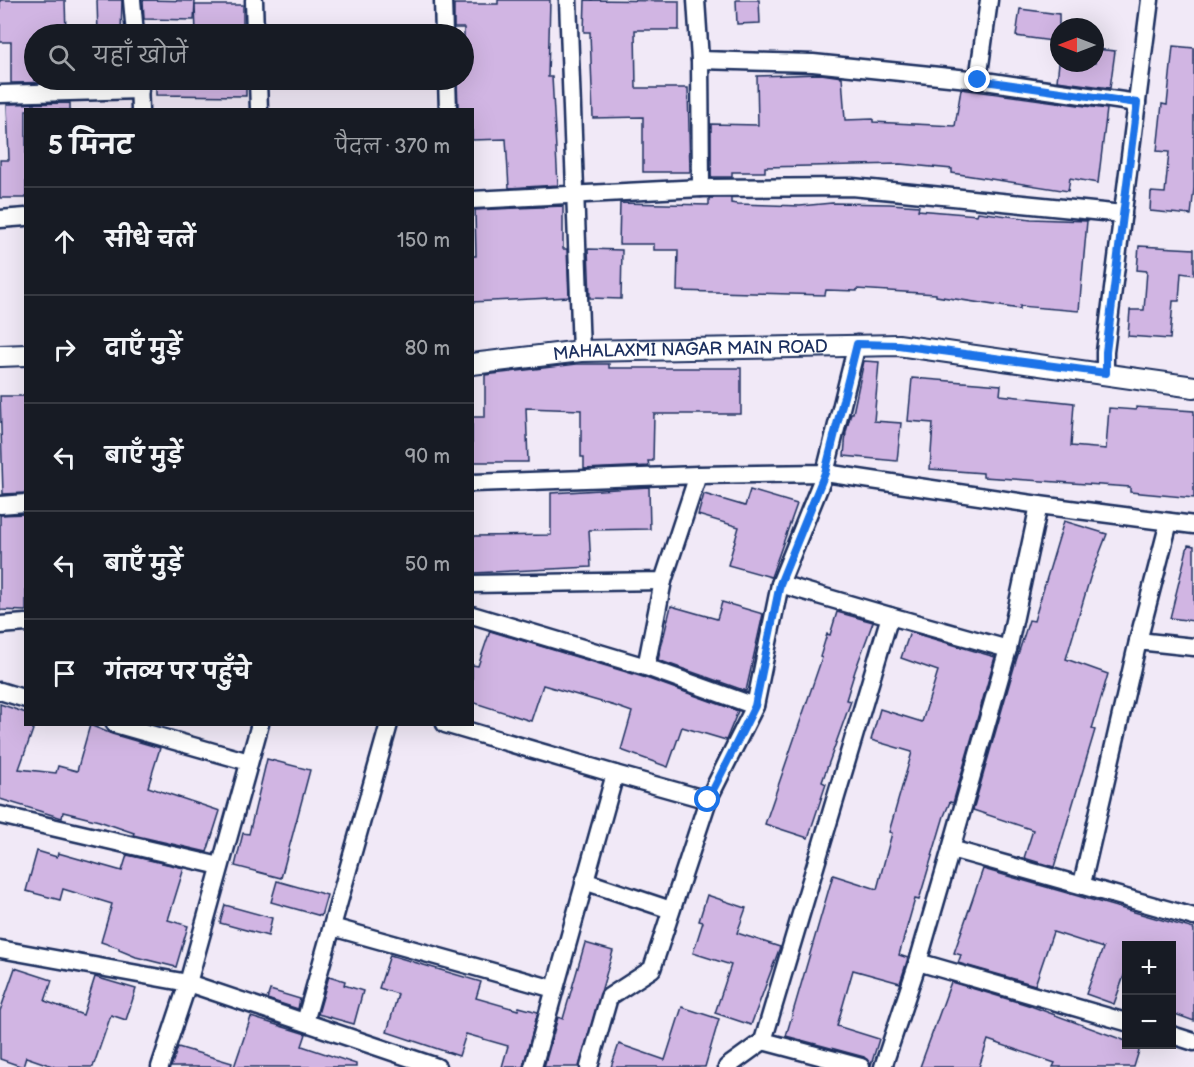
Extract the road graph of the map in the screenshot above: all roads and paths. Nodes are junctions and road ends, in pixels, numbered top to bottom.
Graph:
1 (132, 0) edge
2 (254, 0) edge
3 (443, 0) edge
4 (568, 0) edge
5 (696, 0) edge
6 (989, 0) edge
7 (1150, 0) edge
8 (134, 24) edge
9 (255, 24) edge
10 (444, 24) edge
11 (700, 60) junction
12 (978, 80) junction
13 (62, 90) edge
14 (139, 90) edge
15 (258, 90) edge
16 (447, 90) edge
17 (0, 94) edge
18 (1137, 103) junction
19 (140, 108) edge
20 (259, 108) edge
21 (448, 108) edge
22 (701, 188) junction
23 (577, 193) junction
24 (474, 200) edge
25 (1123, 214) junction
26 (24, 218) edge
27 (0, 219) edge
28 (857, 344) junction
29 (581, 351) junction
30 (24, 355) edge
31 (0, 356) edge
32 (474, 364) edge
33 (1106, 373) junction
34 (1194, 387) edge
35 (825, 473) junction
36 (698, 475) junction
37 (474, 483) edge
38 (24, 503) edge
39 (0, 505) edge
40 (1039, 505) junction
41 (1168, 522) junction
42 (1194, 525) edge
43 (663, 581) junction
44 (474, 584) edge
45 (780, 584) junction
46 (474, 616) edge
47 (890, 616) junction
48 (24, 623) edge
49 (0, 625) edge
50 (1138, 641) junction
51 (1194, 647) edge
52 (1008, 649) junction
53 (646, 667) junction
54 (0, 691) edge
55 (24, 698) edge
56 (755, 706) junction
57 (121, 726) edge
58 (259, 726) edge
59 (387, 726) edge
60 (452, 726) edge
61 (249, 762) junction
62 (615, 774) junction
63 (708, 800) junction
64 (0, 815) edge
65 (951, 849) junction
66 (220, 866) junction
67 (584, 881) junction
68 (1082, 884) junction
69 (671, 910) junction
70 (1194, 917) edge
71 (332, 927) junction
72 (0, 949) edge
73 (918, 962) junction
74 (188, 983) junction
75 (555, 989) junction
76 (1122, 1021) edge
77 (305, 1022) junction
78 (1176, 1036) edge
79 (763, 1041) junction
80 (1194, 1042) edge
81 (160, 1067) edge
82 (438, 1067) edge
83 (534, 1067) edge
84 (589, 1067) edge
85 (727, 1067) edge
86 (861, 1067) edge
87 (883, 1067) edge

1 - 8 street
2 - 9 street
3 - 10 street
4 - 23 street
5 - 11 street
6 - 12 street
7 - 18 street
11 - 12 street
11 - 22 street
12 - 18 street
13 - 17 street
14 - 19 street
15 - 20 street
16 - 21 street
18 - 25 street
22 - 23 street
22 - 25 street
23 - 24 street
23 - 29 street
25 - 33 street
26 - 27 street
28 - 29 street, MAHALAXMI NAGAR MAIN ROAD
28 - 33 street, MAHALAXMI NAGAR MAIN ROAD
28 - 35 street
29 - 32 street, MAHALAXMI NAGAR MAIN ROAD
30 - 31 street
33 - 34 street, MAHALAXMI NAGAR MAIN ROAD
35 - 36 street
35 - 40 street
35 - 45 street
36 - 37 street
36 - 43 street
38 - 39 street
40 - 41 street
40 - 52 street
41 - 42 street
41 - 50 street
43 - 44 street
43 - 53 street
45 - 47 street
45 - 56 street
46 - 53 street
47 - 52 street
47 - 79 street
48 - 49 street
50 - 51 street
50 - 68 street
52 - 65 street
53 - 56 street
54 - 55 street
56 - 63 street
57 - 61 street
58 - 61 street
59 - 71 street
60 - 62 street
61 - 66 street
62 - 63 street
62 - 67 street
63 - 69 street
64 - 66 street
65 - 68 street
65 - 73 street
66 - 74 street
67 - 69 street
67 - 75 street
68 - 70 street
69 - 84 street
71 - 75 street
71 - 77 street
72 - 74 street
73 - 76 street
73 - 87 street
74 - 77 street
74 - 81 street
75 - 83 street
77 - 82 street
78 - 80 street
79 - 85 street
79 - 86 street

